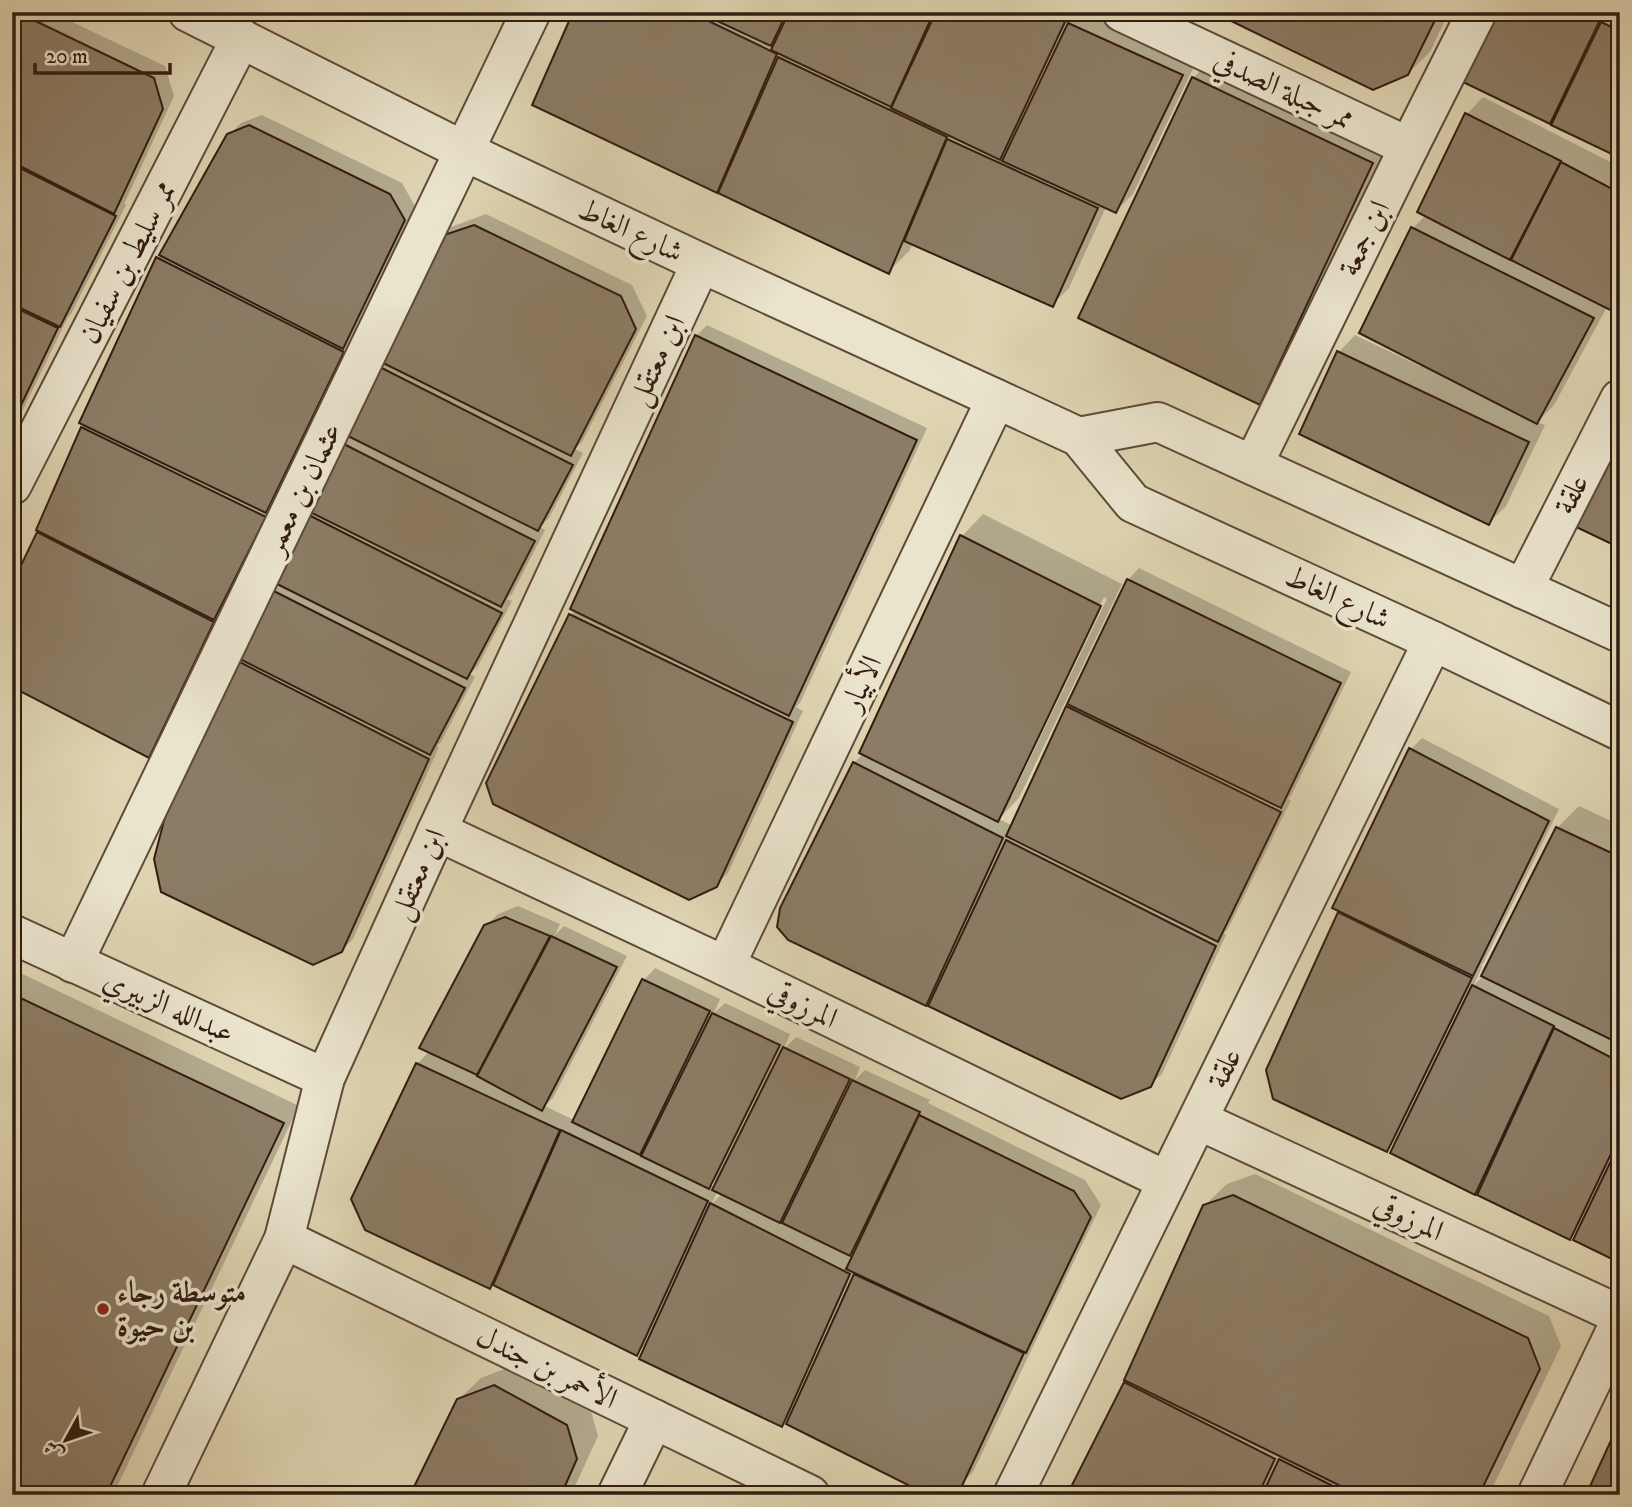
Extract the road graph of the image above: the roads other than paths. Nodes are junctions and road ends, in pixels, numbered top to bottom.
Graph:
1 (188, 12) edge
2 (531, 12) edge
3 (1122, 12) edge
4 (1477, 12) edge
5 (241, 38) junction
6 (1409, 147) junction
7 (464, 151) junction
8 (701, 263) junction
9 (996, 399) junction
10 (1620, 399) edge
11 (1079, 437) junction
12 (1253, 465) junction
13 (12, 485) edge
14 (1523, 589) junction
15 (1620, 633) edge
16 (1433, 641) junction
17 (1620, 731) edge
18 (437, 831) junction
19 (12, 934) edge
20 (73, 963) junction
21 (725, 966) junction
22 (326, 1078) junction
23 (1198, 1120) junction
24 (1167, 1181) junction
25 (284, 1239) junction
26 (1620, 1315) edge
27 (1620, 1322) edge
28 (654, 1419) junction
29 (161, 1495) edge
30 (617, 1495) edge
31 (810, 1495) edge
32 (1013, 1495) edge
33 (1537, 1495) edge

1 - 5 street, شارع الغاط
2 - 7 street, عثمان بن معمر
3 - 6 street, ممر جبلة الصدفي
4 - 6 street, ابن جمعة
5 - 7 street, شارع الغاط
5 - 13 street, ممر سليط بن سفيان
6 - 12 street, ابن جمعة
7 - 8 street, شارع الغاط
7 - 20 street, عثمان بن معمر
8 - 9 street, شارع الغاط
8 - 18 street, ابن معتقل
9 - 11 street, شارع الغاط
9 - 21 street, الأبيار
10 - 14 street, علقة
11 - 12 street
11 - 16 street, شارع الغاط
12 - 14 street
14 - 15 street
16 - 17 street, شارع الغاط
16 - 23 street, علقة
18 - 21 street, المرزوقي
18 - 22 street, ابن معتقل
19 - 20 street, عبدالله الزبيري
20 - 22 street, عبدالله الزبيري
21 - 24 street, المرزوقي
22 - 25 street, ابن معتقل
23 - 24 street, علقة
23 - 26 street, المرزوقي
24 - 32 street, علقة
25 - 28 street, الأحمر بن جندل
25 - 29 street, ابن معتقل
27 - 33 street
28 - 30 street
28 - 31 street, الأحمر بن جندل

